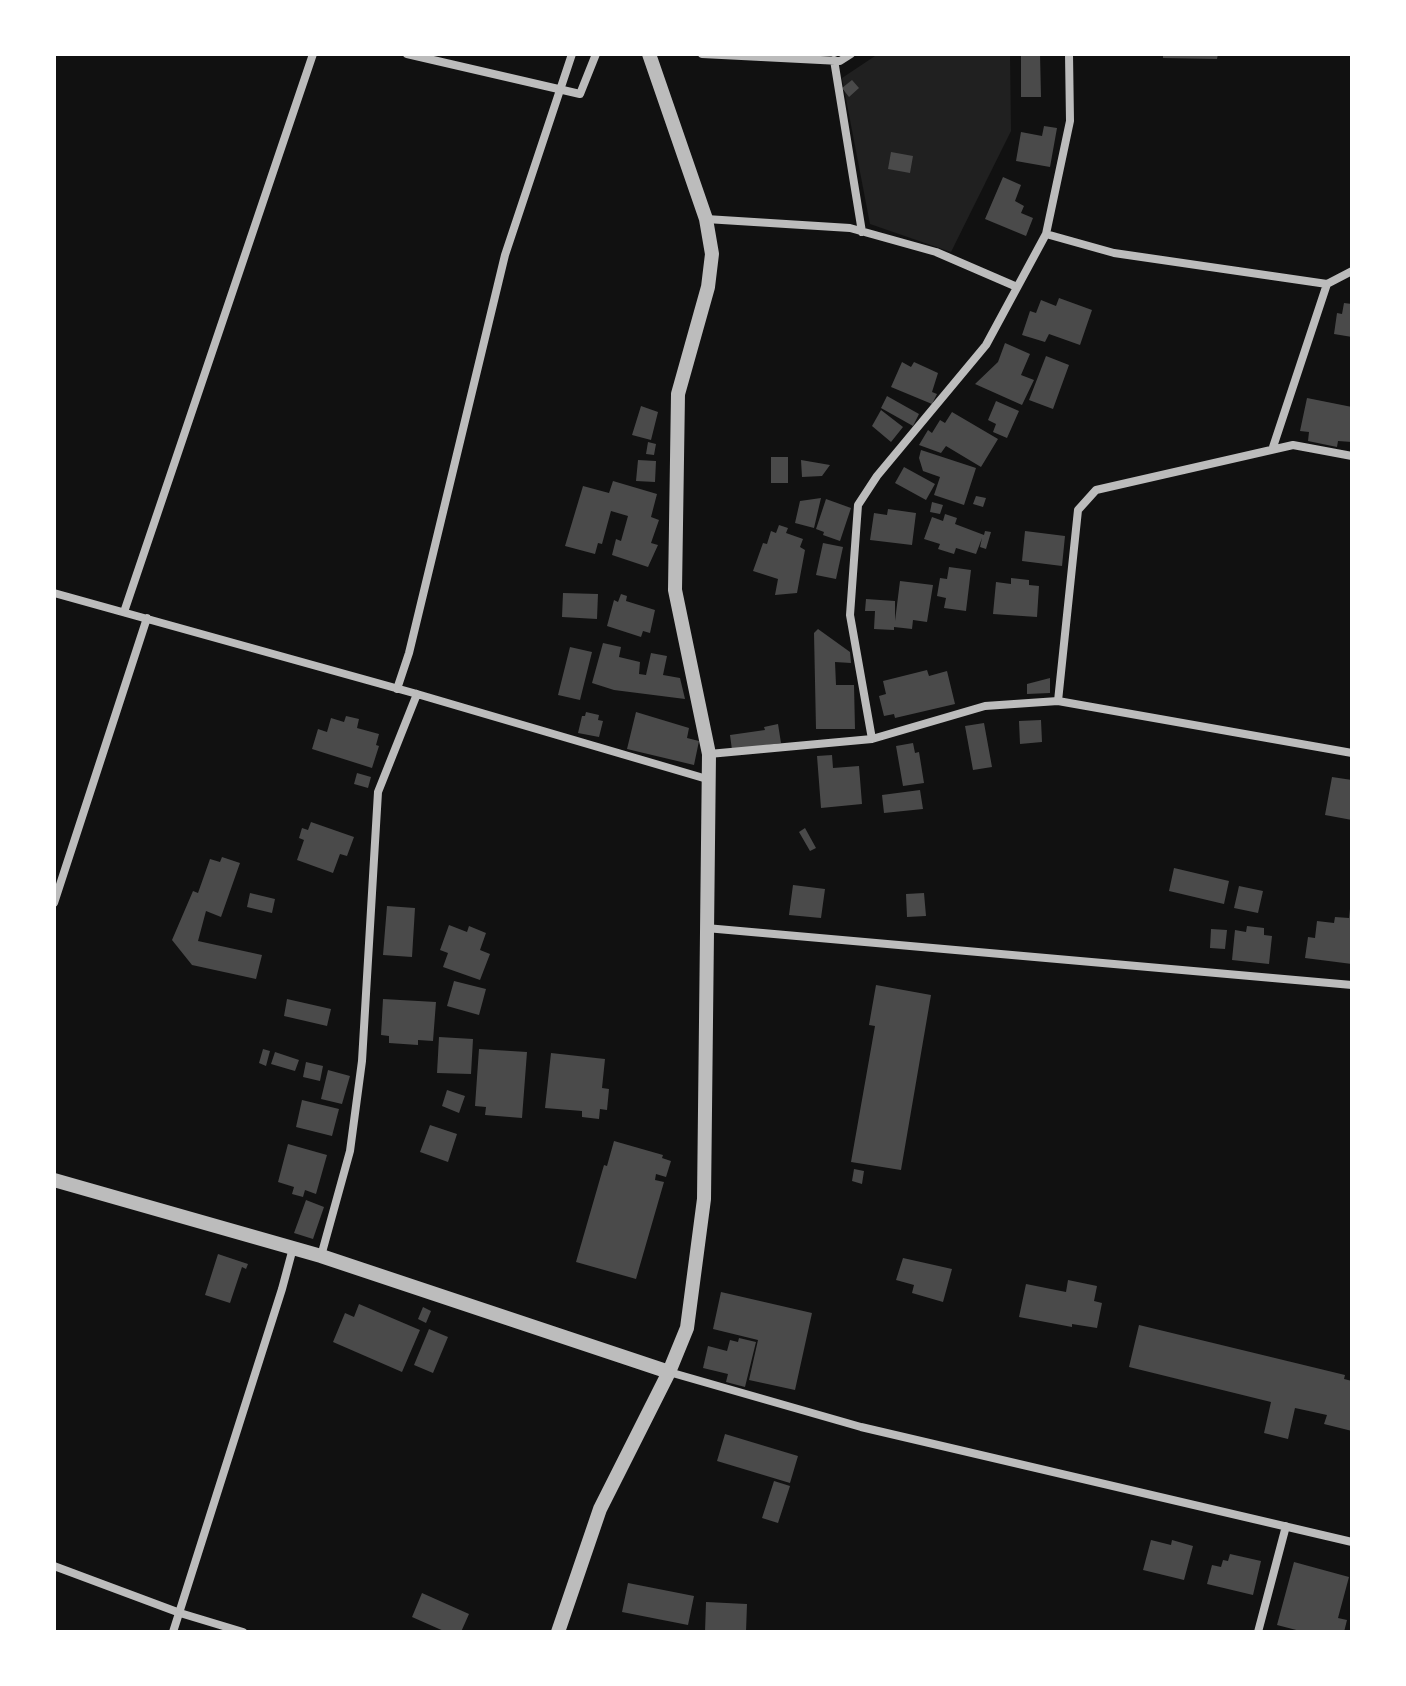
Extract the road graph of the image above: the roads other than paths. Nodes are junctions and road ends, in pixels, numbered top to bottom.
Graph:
1 (313, 54) edge
2 (407, 54) edge
3 (572, 54) edge
4 (596, 54) edge
5 (649, 54) edge
6 (702, 54) edge
7 (851, 54) edge
8 (1069, 54) edge
9 (834, 60) junction
10 (561, 92) junction
11 (706, 219) junction
12 (862, 232) junction
13 (1046, 234) junction
14 (1352, 271) edge
15 (1327, 284) junction
16 (1017, 287) junction
17 (1273, 447) junction
18 (1352, 456) edge
19 (54, 593) edge
20 (124, 612) junction
21 (147, 618) junction
22 (397, 689) junction
23 (417, 694) junction
24 (1058, 701) junction
25 (872, 739) junction
26 (1352, 753) edge
27 (709, 754) junction
28 (707, 779) junction
29 (54, 903) edge
30 (706, 928) junction
31 (1352, 985) edge
32 (54, 1180) edge
33 (293, 1248) junction
34 (321, 1256) junction
35 (669, 1372) junction
36 (1286, 1526) junction
37 (1352, 1542) edge
38 (54, 1566) edge
39 (180, 1613) junction
40 (173, 1632) edge
41 (243, 1632) edge
42 (558, 1632) edge
43 (1258, 1632) edge

1 - 20 street
2 - 10 street
3 - 10 street
4 - 10 street
5 - 11 street
6 - 9 street
7 - 9 street
8 - 13 street
9 - 12 street
10 - 22 street
11 - 12 street
11 - 27 street
12 - 16 street
13 - 15 street
13 - 16 street
14 - 15 street
15 - 17 street
16 - 25 street
17 - 18 street
17 - 24 street
19 - 20 street
20 - 21 street
21 - 22 street
21 - 29 street
22 - 23 street
23 - 28 street
23 - 34 street
24 - 25 street
24 - 26 street
25 - 27 street
27 - 28 street
28 - 30 street
30 - 31 street
30 - 35 street
32 - 33 street
33 - 34 street
33 - 39 street
34 - 35 street
35 - 36 street
35 - 42 street
36 - 37 street
36 - 43 street
38 - 39 street
39 - 40 street
39 - 41 street

